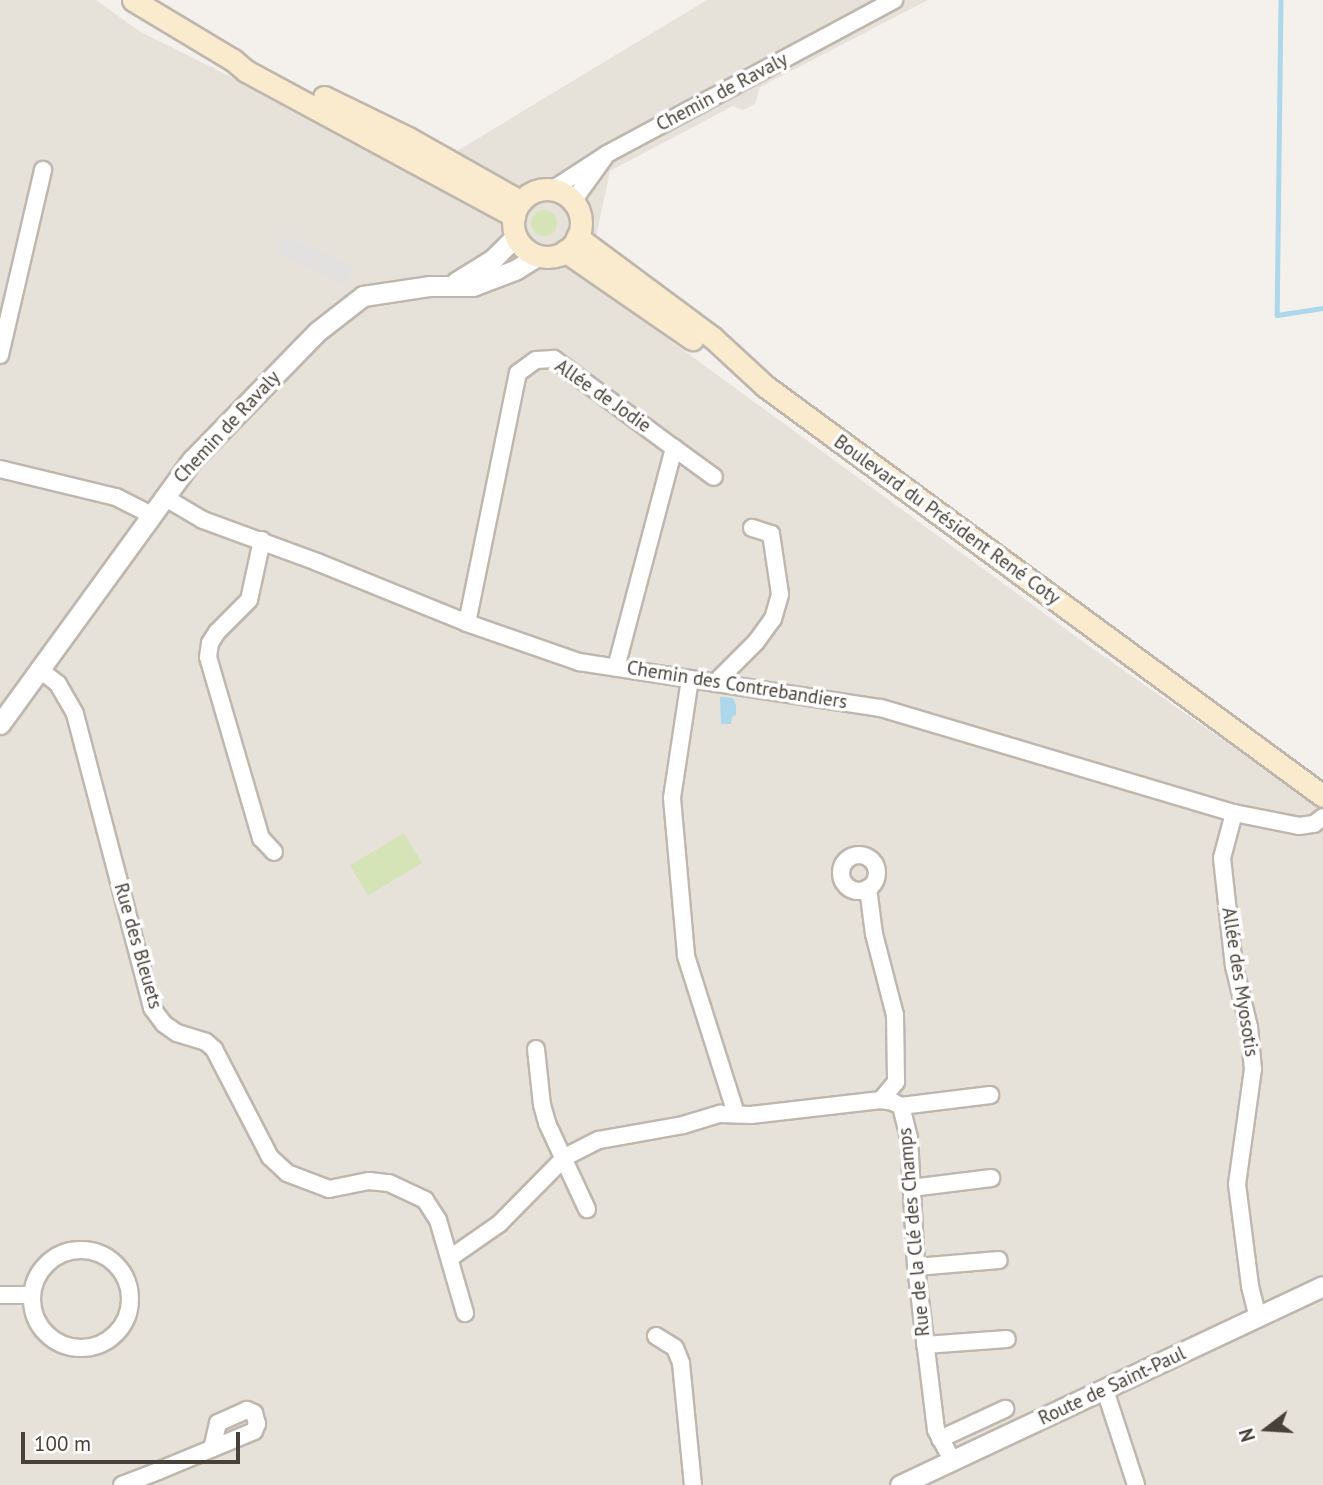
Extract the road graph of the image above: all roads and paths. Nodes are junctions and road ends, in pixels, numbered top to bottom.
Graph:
1 (133, 0) edge
2 (894, 0) edge
3 (607, 154) junction
4 (43, 170) dead end
5 (553, 189) junction
6 (573, 201) junction
7 (517, 218) junction
8 (571, 244) junction
9 (539, 256) junction
10 (448, 285) junction
11 (0, 355) edge
12 (674, 448) junction
13 (0, 469) edge
14 (714, 477) dead end
15 (164, 497) junction
16 (151, 514) junction
17 (752, 528) dead end
18 (262, 540) junction
19 (467, 623) junction
20 (616, 667) junction
21 (39, 669) junction
22 (690, 679) junction
23 (715, 683) junction
24 (0, 723) edge
25 (1323, 796) edge
26 (1234, 813) junction
27 (1323, 817) edge
28 (274, 852) dead end
29 (867, 888) dead end
30 (536, 1049) dead end
31 (990, 1095) dead end
32 (881, 1100) junction
33 (901, 1106) junction
34 (736, 1114) junction
35 (565, 1157) junction
36 (991, 1178) dead end
37 (911, 1188) junction
38 (586, 1209) dead end
39 (450, 1258) junction
40 (999, 1260) dead end
41 (916, 1267) junction
42 (1323, 1286) edge
43 (32, 1294) junction
44 (0, 1296) edge
45 (465, 1313) dead end
46 (1258, 1318) junction
47 (656, 1336) dead end
48 (1007, 1339) dead end
49 (925, 1345) junction
50 (1105, 1390) junction
51 (1006, 1409) dead end
52 (940, 1439) junction
53 (212, 1448) dead end
54 (952, 1460) junction
55 (121, 1485) edge
56 (693, 1485) edge
57 (900, 1485) edge
58 (1136, 1485) edge

1 - 7 main road
2 - 3 street, Chemin de Ravaly
3 - 5 street, Chemin de Ravaly
3 - 6 street
4 - 11 street
5 - 6 main road
5 - 7 main road
6 - 8 main road
7 - 9 main road
7 - 10 street
8 - 9 main road
8 - 25 main road, Boulevard du Président René Coty
9 - 10 street, Chemin de Ravaly
10 - 15 street, Chemin de Ravaly
12 - 14 street, Allée de Jodie
12 - 19 street, Allée de Jodie
12 - 20 street
13 - 16 street
15 - 16 street, Chemin de Ravaly
15 - 18 street, Chemin des Contrebandiers
16 - 21 street, Chemin de Ravaly
17 - 23 street
18 - 19 street, Chemin des Contrebandiers
18 - 28 street
19 - 20 street, Chemin des Contrebandiers
20 - 22 street, Chemin des Contrebandiers
21 - 24 street, Chemin de Ravaly
21 - 39 street, Rue des Bleuets
22 - 23 street, Chemin des Contrebandiers
22 - 34 street
23 - 26 street, Chemin des Contrebandiers
26 - 27 street, Chemin des Contrebandiers
26 - 46 street, Allée des Myosotis
29 - 32 street
30 - 35 street
31 - 33 street
32 - 33 street, Rue de la Clé des Champs
32 - 34 street, Rue de la Clé des Champs
33 - 37 street, Rue de la Clé des Champs
34 - 35 street, Rue de la Clé des Champs
35 - 38 street
35 - 39 street, Rue de la Clé des Champs
36 - 37 street
37 - 41 street, Rue de la Clé des Champs
39 - 45 street, Rue des Bleuets
40 - 41 street
41 - 49 street, Rue de la Clé des Champs
42 - 46 street, Route de Saint-Paul
43 - 43 street
43 - 44 street
46 - 50 street, Route de Saint-Paul
47 - 56 street
48 - 49 street
49 - 52 street, Rue de la Clé des Champs
50 - 54 street, Route de Saint-Paul
50 - 58 street
51 - 52 street
52 - 54 street, Rue de la Clé des Champs
53 - 55 street
54 - 57 street, Route de Saint-Paul

